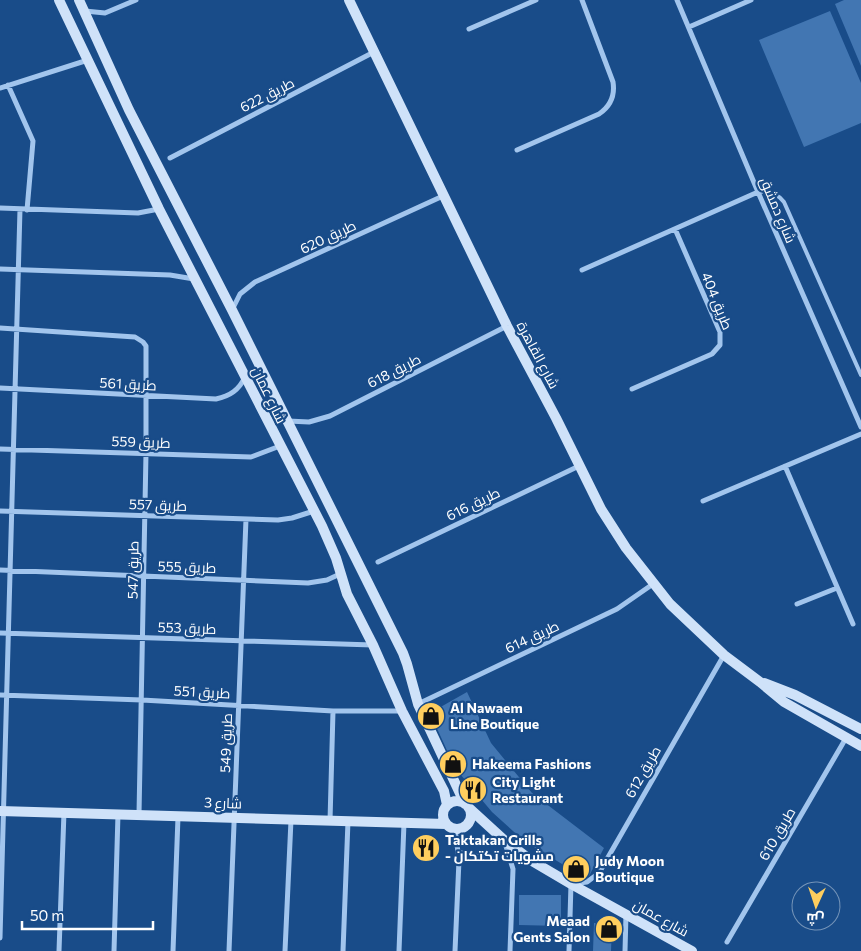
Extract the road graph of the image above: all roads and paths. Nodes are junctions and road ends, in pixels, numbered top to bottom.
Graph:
1 (59, 0) edge
2 (79, 0) edge
3 (136, 0) edge
4 (349, 0) edge
5 (536, 0) edge
6 (582, 0) edge
7 (677, 0) edge
8 (751, 0) edge
9 (85, 11) junction
10 (689, 27) junction
11 (469, 28) dead end
12 (375, 52) junction
13 (88, 59) junction
14 (8, 85) junction
15 (0, 88) edge
16 (517, 150) dead end
17 (170, 158) dead end
18 (758, 192) junction
19 (444, 196) junction
20 (0, 208) edge
21 (20, 209) junction
22 (159, 209) junction
23 (27, 210) junction
24 (675, 229) junction
25 (0, 269) edge
26 (18, 270) junction
27 (582, 270) dead end
28 (195, 280) junction
29 (232, 310) junction
30 (507, 326) junction
31 (0, 328) edge
32 (16, 329) junction
33 (861, 375) edge
34 (245, 376) junction
35 (0, 388) edge
36 (15, 389) junction
37 (632, 389) dead end
38 (146, 396) junction
39 (288, 422) junction
40 (861, 428) edge
41 (861, 434) edge
42 (280, 446) junction
43 (0, 449) edge
44 (14, 449) junction
45 (146, 454) junction
46 (579, 466) junction
47 (785, 466) junction
48 (703, 500) dead end
49 (0, 511) edge
50 (314, 511) junction
51 (12, 512) junction
52 (145, 516) junction
53 (246, 519) junction
54 (378, 562) dead end
55 (0, 570) edge
56 (11, 571) junction
57 (340, 574) junction
58 (144, 576) junction
59 (244, 580) junction
60 (653, 584) junction
61 (837, 588) junction
62 (797, 604) dead end
63 (853, 624) dead end
64 (0, 633) edge
65 (9, 634) junction
66 (143, 638) junction
67 (241, 641) junction
68 (373, 645) junction
69 (724, 655) junction
70 (760, 682) junction
71 (412, 686) junction
72 (394, 692) junction
73 (0, 695) edge
74 (8, 695) junction
75 (142, 700) junction
76 (418, 704) junction
77 (239, 706) junction
78 (333, 710) junction
79 (402, 711) junction
80 (861, 729) edge
81 (846, 738) junction
82 (861, 746) edge
83 (447, 805) junction
84 (467, 806) junction
85 (2, 811) edge
86 (64, 812) junction
87 (118, 814) junction
88 (139, 814) junction
89 (178, 816) junction
90 (235, 817) junction
91 (291, 819) junction
92 (330, 821) junction
93 (348, 821) junction
94 (404, 823) junction
95 (450, 827) junction
96 (504, 840) junction
97 (459, 852) junction
98 (487, 858) dead end
99 (571, 884) junction
100 (1, 888) edge
101 (626, 914) junction
102 (0, 938) edge
103 (727, 942) dead end
104 (58, 951) edge
105 (114, 951) edge
106 (173, 951) edge
107 (229, 951) edge
108 (285, 951) edge
109 (343, 951) edge
110 (399, 951) edge
111 (455, 951) edge
112 (510, 951) edge
113 (569, 951) edge
114 (625, 951) edge
115 (692, 951) edge

1 - 13 street, شارع عمان
2 - 9 street, شارع عمان
3 - 9 street
4 - 12 street, شارع القاهرة
5 - 11 street
6 - 16 street
7 - 10 street, شارع دمشق
8 - 10 street
9 - 29 street, شارع عمان
10 - 18 street, شارع دمشق
12 - 17 street, طريق 622
12 - 19 street, شارع القاهرة
13 - 14 street
13 - 22 street, شارع عمان
14 - 15 street
14 - 23 street
18 - 24 street
18 - 33 lane
18 - 40 street, شارع دمشق
19 - 29 street, طريق 620
19 - 30 street, شارع القاهرة
20 - 21 street
21 - 23 street
21 - 26 street
22 - 23 street
22 - 28 street, شارع عمان
24 - 27 street
24 - 37 street, طريق 404
25 - 26 street
26 - 28 street
26 - 32 street
28 - 34 street, شارع عمان
29 - 39 street, شارع عمان
30 - 39 street, طريق 618
30 - 46 street, شارع القاهرة
31 - 32 street
32 - 36 street
32 - 38 street, طريق 547
34 - 38 street, طريق 561
34 - 42 street, شارع عمان
35 - 36 street, طريق 561
36 - 38 street, طريق 561
36 - 44 street
38 - 45 street, طريق 547
39 - 71 street, شارع عمان
41 - 47 street
42 - 45 street, طريق 559
42 - 50 street, شارع عمان
43 - 44 street, طريق 559
44 - 45 street, طريق 559
44 - 51 street
45 - 52 street, طريق 547
46 - 54 street, طريق 616
46 - 60 street, شارع القاهرة
47 - 48 street
47 - 61 street
49 - 51 street, طريق 557
50 - 53 street, طريق 557
50 - 57 street, شارع عمان
51 - 52 street, طريق 557
51 - 56 street
52 - 53 street, طريق 557
52 - 58 street, طريق 547
53 - 59 street, طريق 549
55 - 56 street, طريق 555
56 - 58 street, طريق 555
56 - 65 street
57 - 59 street, طريق 555
57 - 68 street, شارع عمان
58 - 59 street, طريق 555
58 - 66 street, طريق 547
59 - 67 street, طريق 549
60 - 69 street, شارع القاهرة
60 - 76 street, طريق 614
61 - 62 street
61 - 63 street
64 - 65 street, طريق 553
65 - 66 street, طريق 553
65 - 74 street
66 - 67 street, طريق 553
66 - 75 street, طريق 547
67 - 68 street, طريق 553
67 - 77 street, طريق 549
68 - 72 street, شارع عمان
69 - 70 street, شارع القاهرة
69 - 99 street, طريق 612
70 - 80 street, شارع القاهرة
70 - 81 street, شارع القاهرة
71 - 72 street
71 - 76 street, شارع عمان
72 - 79 street, شارع عمان
73 - 74 street, طريق 551
74 - 75 street, طريق 551
74 - 85 street
75 - 77 street, طريق 551
75 - 88 street, طريق 547
76 - 84 street, شارع عمان
77 - 78 street, طريق 551
77 - 90 street, طريق 549
78 - 79 street, طريق 551
78 - 92 street
79 - 83 street, شارع عمان
81 - 82 street, شارع القاهرة
81 - 103 street, طريق 610
83 - 84 street
83 - 95 street
84 - 95 street
84 - 96 street, شارع عمان
85 - 86 street, شارع 3
85 - 100 street
86 - 87 street, شارع 3
86 - 104 street
87 - 88 street, شارع 3
87 - 105 street
88 - 89 street, شارع 3
89 - 90 street, شارع 3
89 - 106 street
90 - 91 street, شارع 3
90 - 107 street, طريق 549
91 - 92 street, شارع 3
91 - 108 street
92 - 93 street, شارع 3
93 - 94 street, شارع 3
93 - 109 street
94 - 95 street, شارع 3
94 - 110 street
95 - 97 street
96 - 99 street, شارع عمان
96 - 112 street
97 - 98 lane
97 - 111 street
99 - 101 street, شارع عمان
99 - 113 street
100 - 102 street
101 - 114 street
101 - 115 street, شارع عمان

